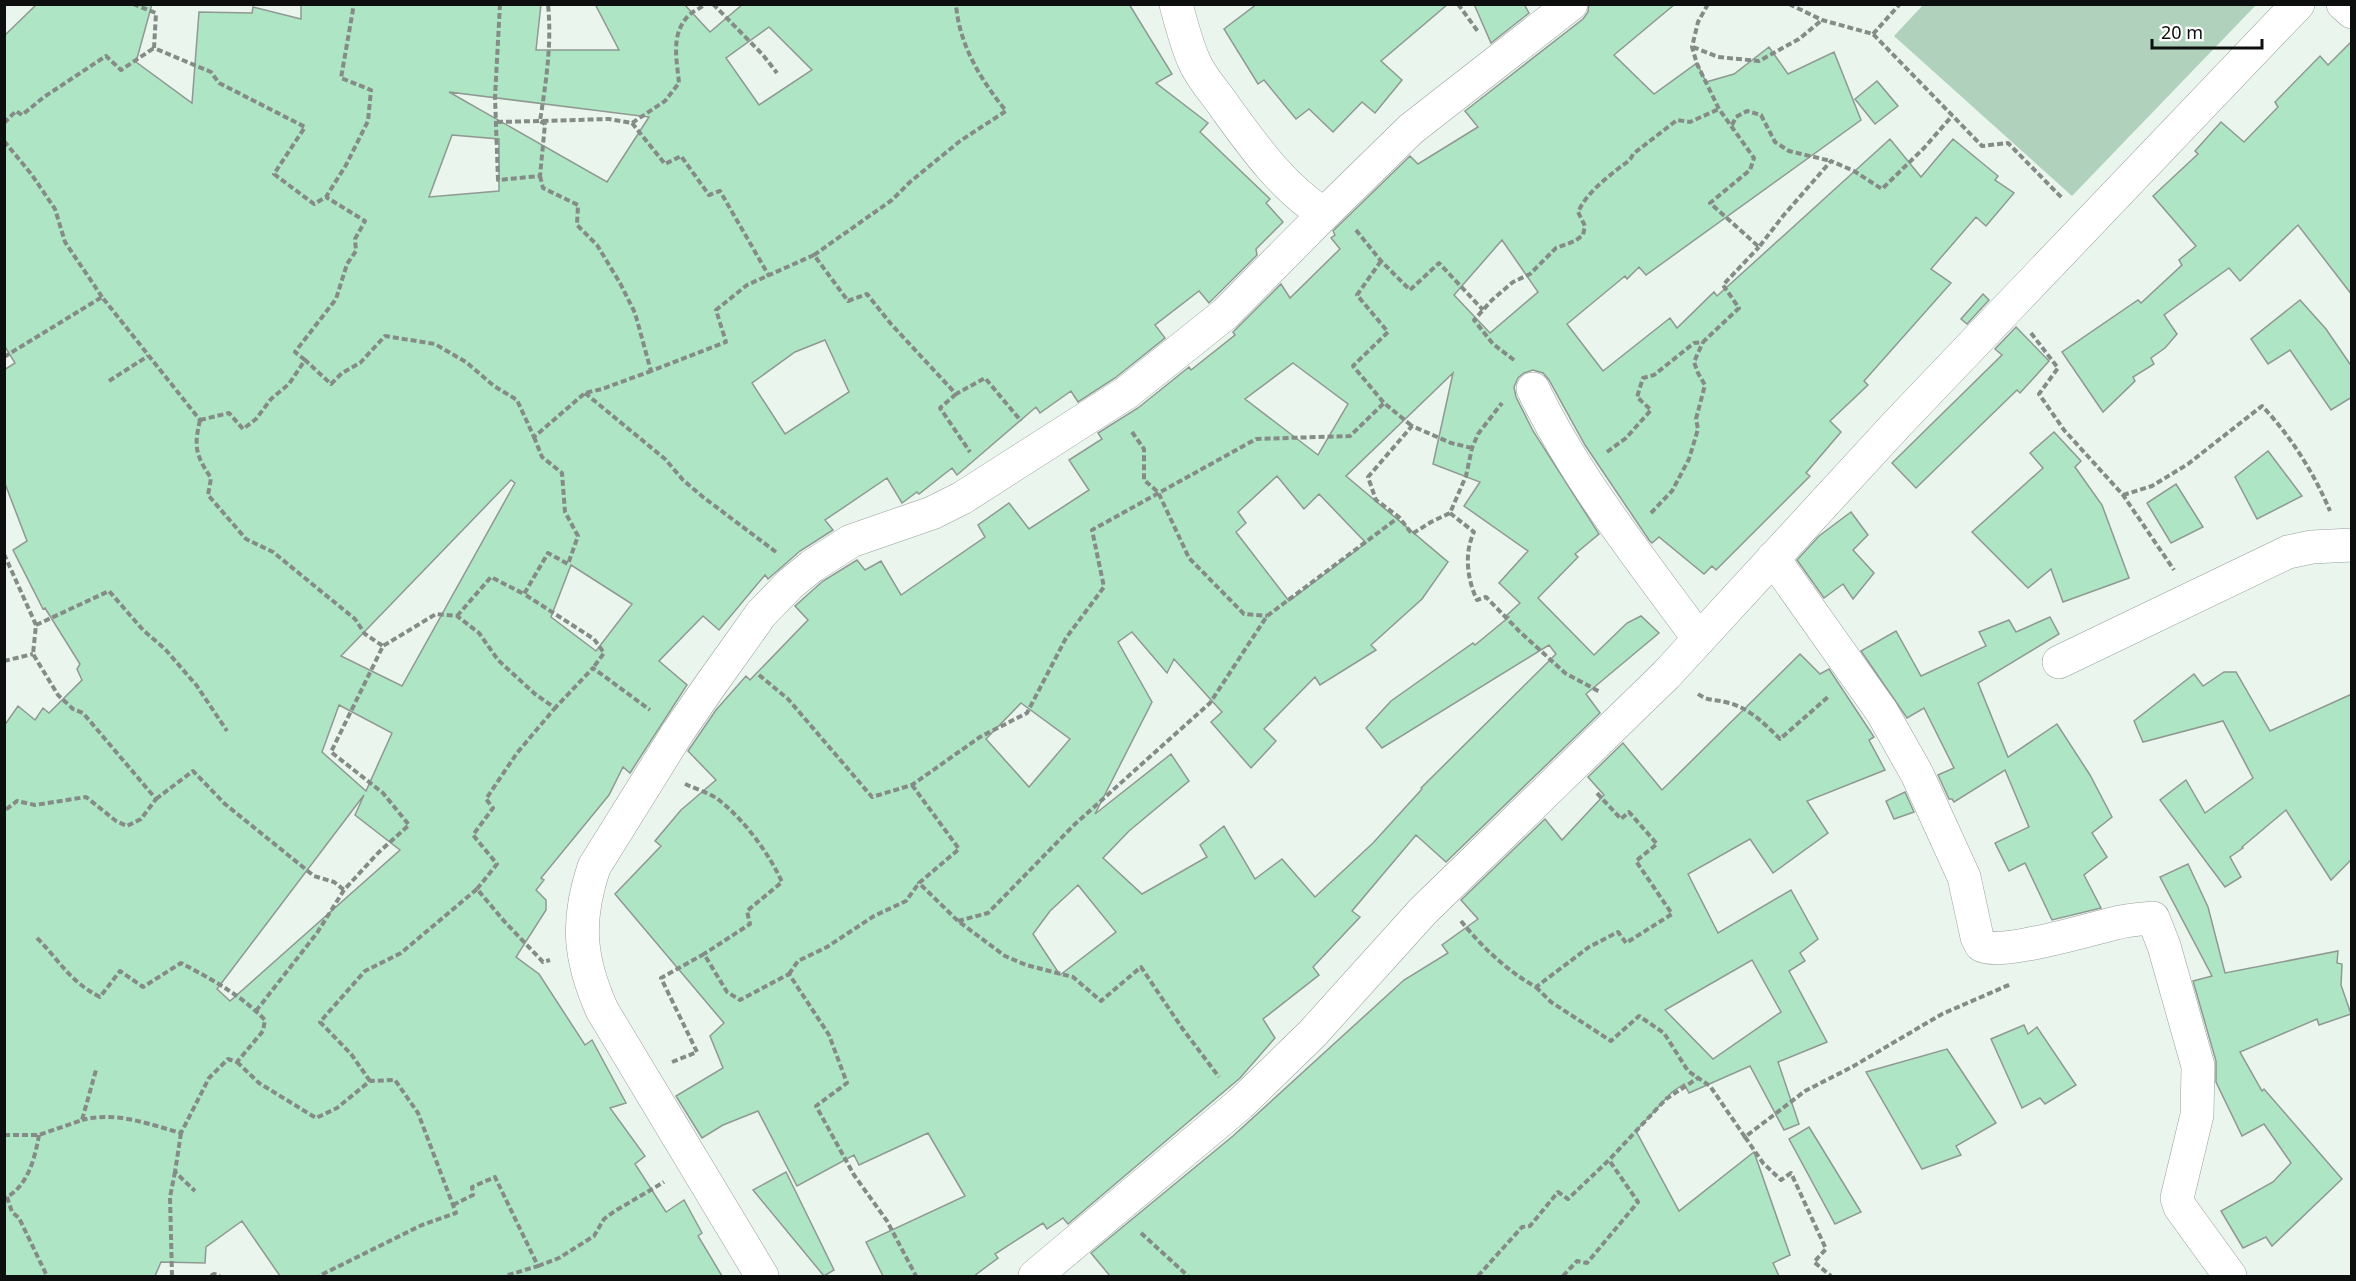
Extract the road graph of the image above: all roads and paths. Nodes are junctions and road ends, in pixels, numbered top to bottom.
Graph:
1 (134, 4) edge
2 (354, 4) edge
3 (500, 4) edge
4 (548, 4) edge
5 (705, 4) edge
6 (713, 4) edge
7 (956, 4) edge
8 (1176, 4) edge
9 (1571, 4) edge
10 (1708, 4) edge
11 (1789, 4) edge
12 (1900, 4) edge
13 (2298, 4) edge
14 (2343, 4) edge
15 (2352, 12) edge
16 (1822, 20) junction
17 (1873, 34) junction
18 (1692, 47) junction
19 (154, 48) junction
20 (777, 73) dead end
21 (1719, 109) junction
22 (1952, 116) junction
23 (540, 121) junction
24 (497, 122) junction
25 (4, 123) edge
26 (632, 123) junction
27 (1732, 125) junction
28 (4, 141) edge
29 (1831, 161) junction
30 (540, 176) junction
31 (326, 197) junction
32 (1324, 214) junction
33 (2088, 225) junction
34 (1759, 247) junction
35 (814, 255) junction
36 (1381, 261) junction
37 (769, 276) junction
38 (102, 297) junction
39 (2007, 308) junction
40 (1483, 310) junction
41 (1704, 342) junction
42 (148, 356) junction
43 (4, 357) edge
44 (305, 360) junction
45 (651, 371) junction
46 (109, 381) dead end
47 (1529, 382) junction
48 (585, 393) junction
49 (1126, 393) junction
50 (956, 394) junction
51 (1384, 403) junction
52 (200, 420) junction
53 (1412, 426) junction
54 (534, 437) junction
55 (1040, 448) junction
56 (1472, 448) junction
57 (1580, 471) junction
58 (990, 479) junction
59 (1158, 492) junction
60 (2123, 495) junction
61 (1450, 513) junction
62 (1399, 517) junction
63 (1621, 532) junction
64 (2348, 545) edge
65 (4, 554) edge
66 (1773, 558) junction
67 (801, 575) junction
68 (524, 594) junction
69 (2192, 598) junction
70 (458, 616) junction
71 (1267, 616) junction
72 (36, 625) junction
73 (1699, 639) junction
74 (383, 646) junction
75 (33, 654) junction
76 (733, 654) junction
77 (4, 661) edge
78 (2059, 662) dead end
79 (592, 668) junction
80 (1666, 675) junction
81 (1858, 679) junction
82 (555, 708) junction
83 (1624, 716) junction
84 (227, 731) dead end
85 (678, 732) junction
86 (1572, 767) junction
87 (912, 785) junction
88 (646, 787) junction
89 (156, 799) junction
90 (4, 811) edge
91 (919, 883) junction
92 (344, 890) junction
93 (477, 890) junction
94 (1440, 894) junction
95 (958, 921) junction
96 (37, 938) dead end
97 (583, 953) junction
98 (704, 954) junction
99 (789, 974) junction
100 (2019, 980) dead end
101 (1536, 987) junction
102 (256, 1011) junction
103 (237, 1062) junction
104 (96, 1070) dead end
105 (640, 1073) junction
106 (1698, 1077) junction
107 (370, 1081) junction
108 (1240, 1104) junction
109 (82, 1119) junction
110 (181, 1133) junction
111 (4, 1135) edge
112 (39, 1136) junction
113 (1745, 1137) junction
114 (1609, 1160) junction
115 (695, 1163) junction
116 (175, 1172) junction
117 (195, 1191) dead end
118 (453, 1205) junction
119 (1116, 1210) junction
120 (538, 1266) junction
121 (47, 1276) edge
122 (172, 1276) edge
123 (211, 1276) edge
124 (220, 1276) edge
125 (319, 1276) edge
126 (505, 1276) edge
127 (762, 1276) edge
128 (916, 1276) edge
129 (1035, 1276) edge
130 (1188, 1276) edge
131 (1478, 1276) edge
132 (1563, 1276) edge
133 (1831, 1276) edge
134 (2230, 1276) edge

1 - 19 path
2 - 31 path
3 - 24 path
4 - 23 path
5 - 26 path
6 - 20 path
7 - 35 path
8 - 32 street
9 - 32 street
10 - 18 path
11 - 16 path
12 - 17 path
13 - 33 street
14 - 15 street
16 - 17 path
16 - 18 path
17 - 22 path
18 - 21 path
19 - 25 path
19 - 31 path
21 - 27 path
21 - 40 path
22 - 29 path
22 - 33 path
23 - 24 path
23 - 26 path
23 - 30 path
24 - 30 path
26 - 37 path
27 - 29 path
27 - 34 path
28 - 38 path
29 - 34 path
30 - 45 path
31 - 44 path
32 - 36 path
32 - 49 street
33 - 39 street
34 - 41 path
35 - 37 path
35 - 50 path
36 - 40 path
36 - 51 path
37 - 45 path
38 - 42 path
38 - 43 path
39 - 60 path
39 - 66 street
40 - 47 path
41 - 57 path
41 - 63 path
42 - 46 path
42 - 52 path
44 - 52 path
44 - 54 path
45 - 48 path
47 - 56 path
47 - 57 street
48 - 54 path
48 - 67 path
49 - 55 street
49 - 59 path
50 - 55 path
50 - 58 path
51 - 53 path
51 - 59 path
52 - 74 path
53 - 56 path
53 - 62 path
54 - 68 path
55 - 58 street
56 - 61 path
57 - 63 street
58 - 67 street
59 - 71 path
59 - 87 path
60 - 64 path
60 - 69 path
61 - 62 path
61 - 83 path
62 - 71 path
63 - 73 street
64 - 69 street
65 - 72 path
66 - 73 street
66 - 81 street
67 - 76 street
68 - 70 path
68 - 79 path
69 - 78 street
70 - 74 path
70 - 82 path
71 - 95 path
72 - 75 path
72 - 84 path
73 - 80 street
74 - 92 path
75 - 77 path
75 - 89 path
76 - 85 street
76 - 87 path
79 - 82 path
79 - 85 path
80 - 81 path
80 - 83 street
81 - 134 street
82 - 93 path
83 - 86 street
85 - 88 street
86 - 94 street
86 - 101 path
87 - 91 path
88 - 97 street
88 - 98 path
89 - 90 path
89 - 92 path
91 - 95 path
91 - 99 path
92 - 102 path
93 - 97 path
93 - 107 path
94 - 101 path
94 - 108 street
95 - 108 path
96 - 102 path
97 - 105 street
98 - 99 path
98 - 105 path
99 - 128 path
100 - 113 path
101 - 106 path
102 - 103 path
103 - 107 path
103 - 110 path
104 - 109 path
105 - 115 street
106 - 113 path
106 - 114 path
107 - 118 path
108 - 119 street
109 - 110 path
109 - 112 path
110 - 116 path
111 - 112 path
112 - 121 path
113 - 133 path
114 - 131 path
114 - 132 path
115 - 120 path
115 - 127 street
116 - 117 path
116 - 122 path
118 - 120 path
118 - 125 path
119 - 129 street
119 - 130 path
120 - 126 path
123 - 124 path

